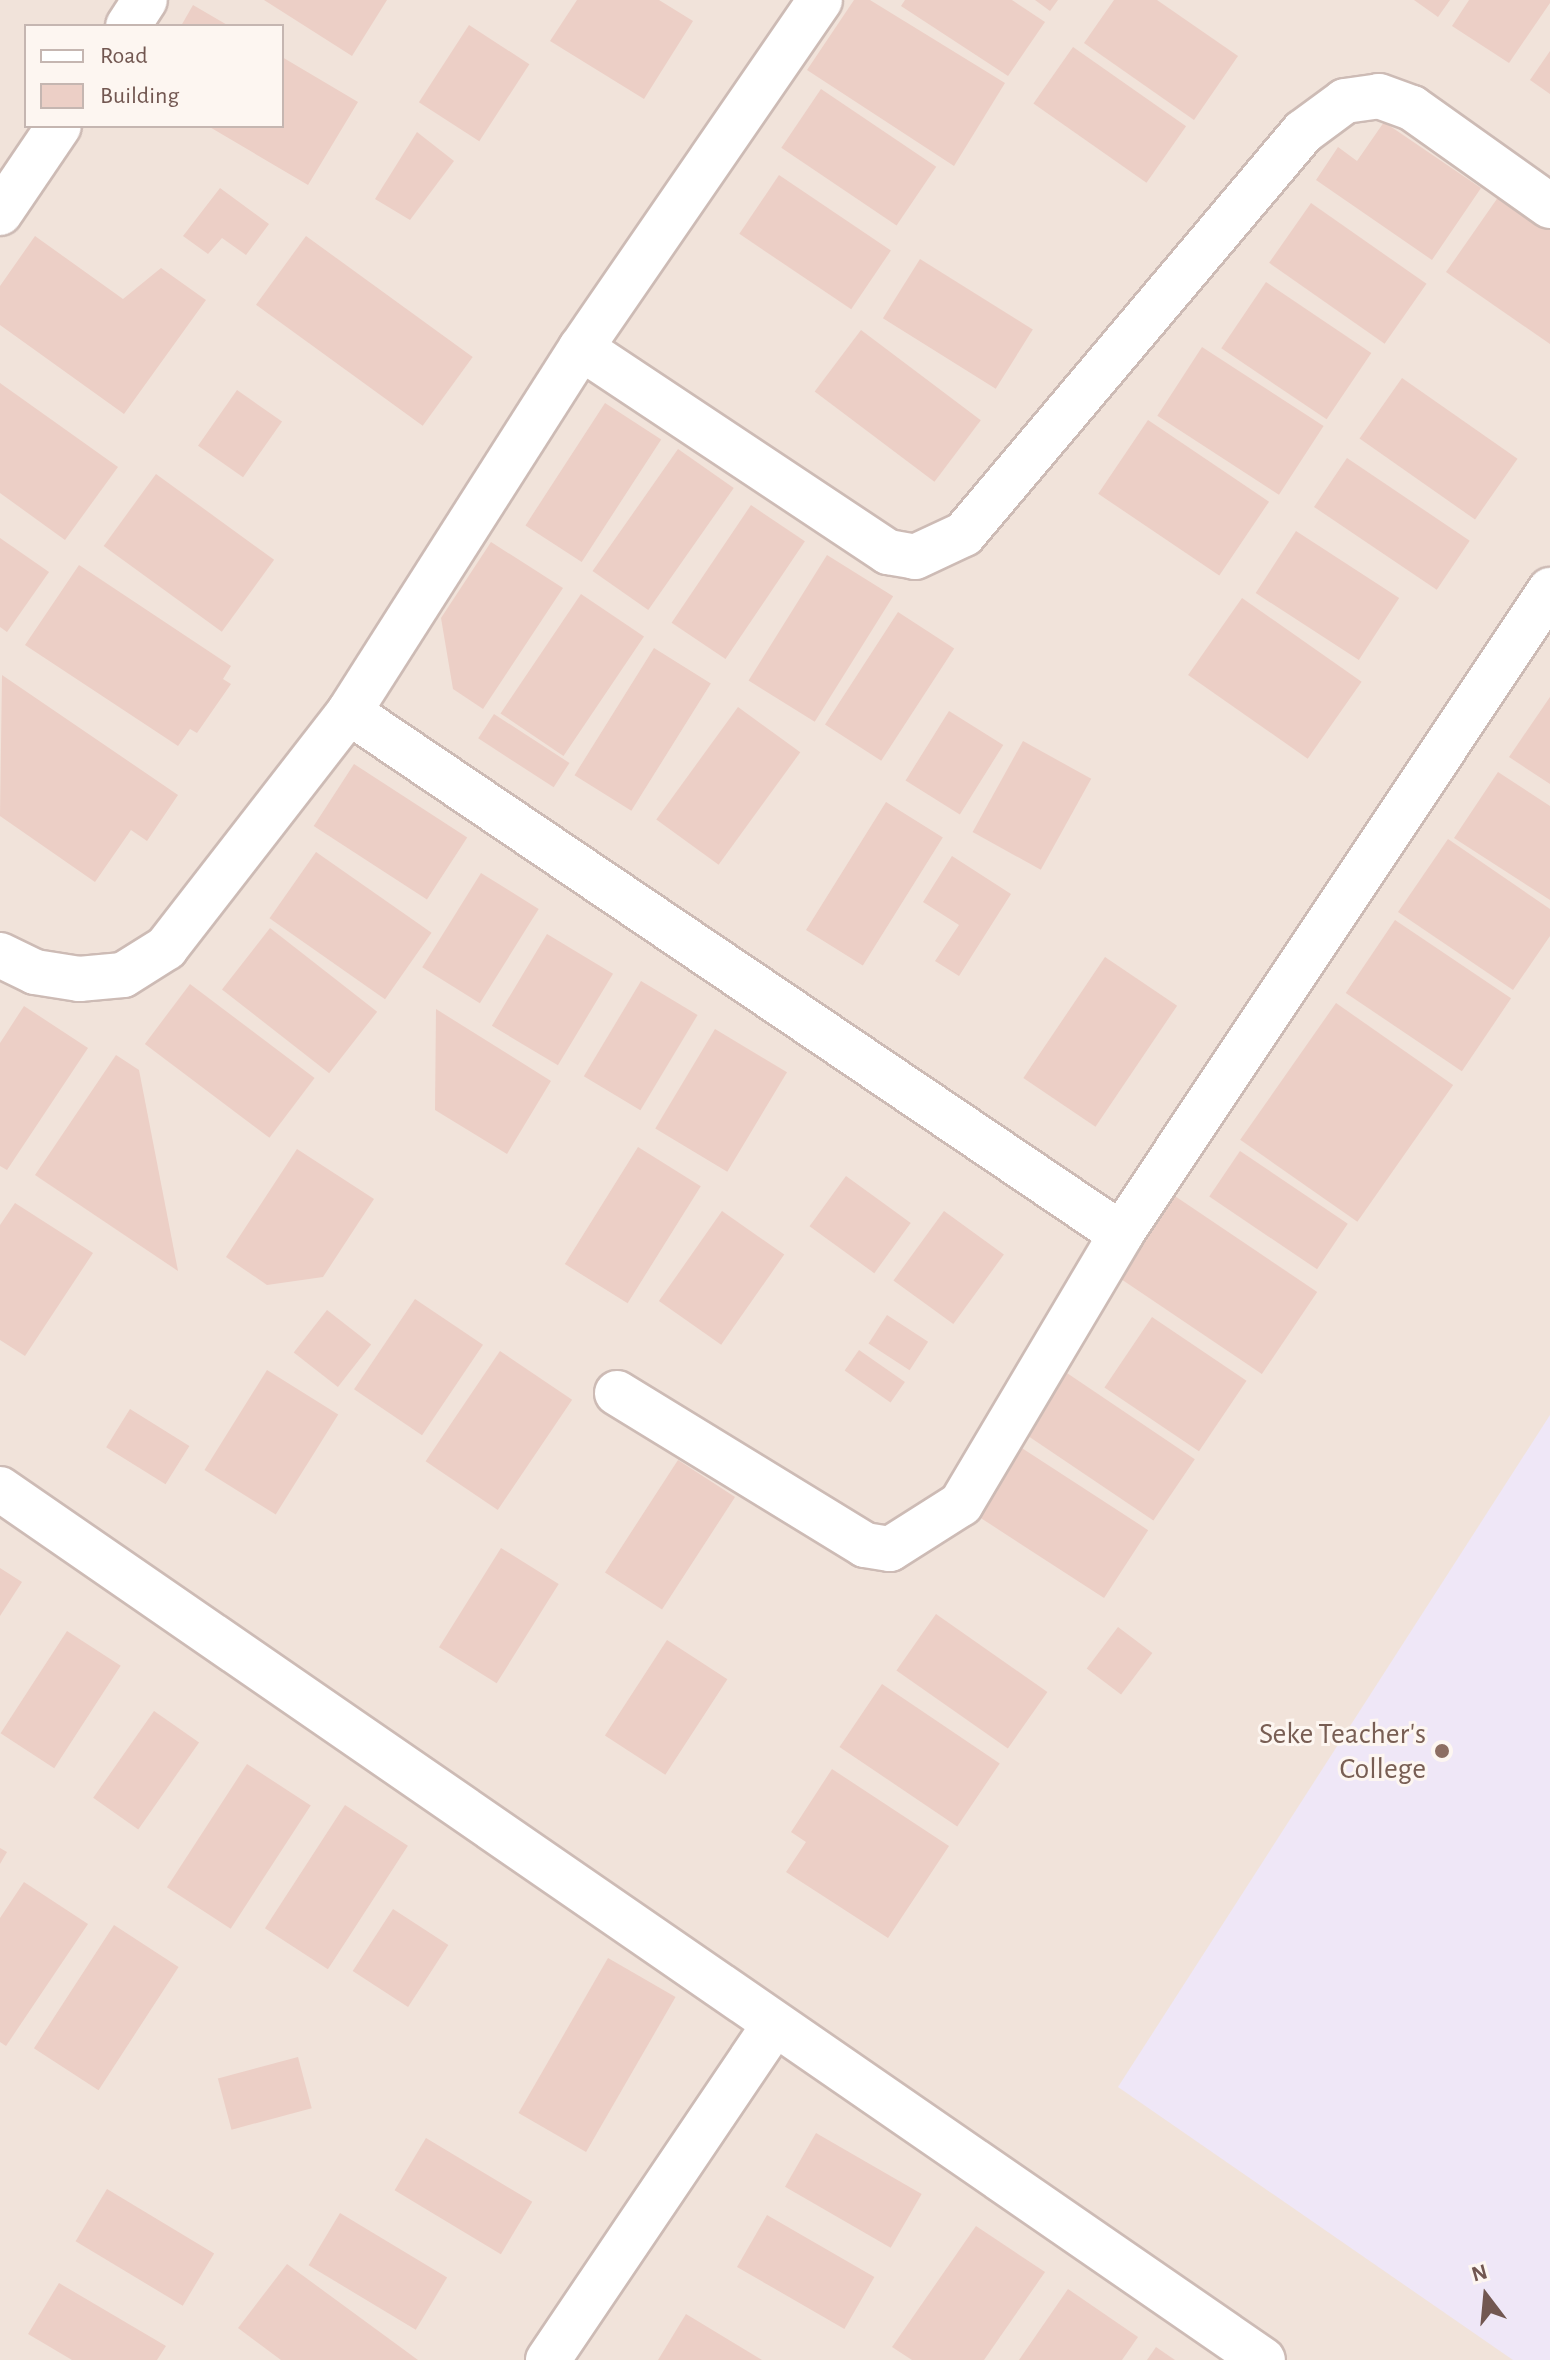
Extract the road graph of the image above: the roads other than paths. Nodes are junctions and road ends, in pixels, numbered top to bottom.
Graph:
1 (145, 0) edge
2 (820, 0) edge
3 (129, 24) edge
4 (58, 128) edge
5 (1550, 206) edge
6 (0, 213) edge
7 (581, 348) junction
8 (1550, 590) edge
9 (349, 712) junction
10 (0, 955) edge
11 (1121, 1234) junction
12 (617, 1393) dead end
13 (0, 1489) edge
14 (773, 2027) junction
15 (548, 2360) edge
16 (1263, 2360) edge

1 - 3 street
2 - 7 street
4 - 6 street
5 - 7 street
7 - 9 street
8 - 11 street
9 - 10 street
9 - 11 street
11 - 12 street
13 - 14 street
14 - 15 street
14 - 16 street

